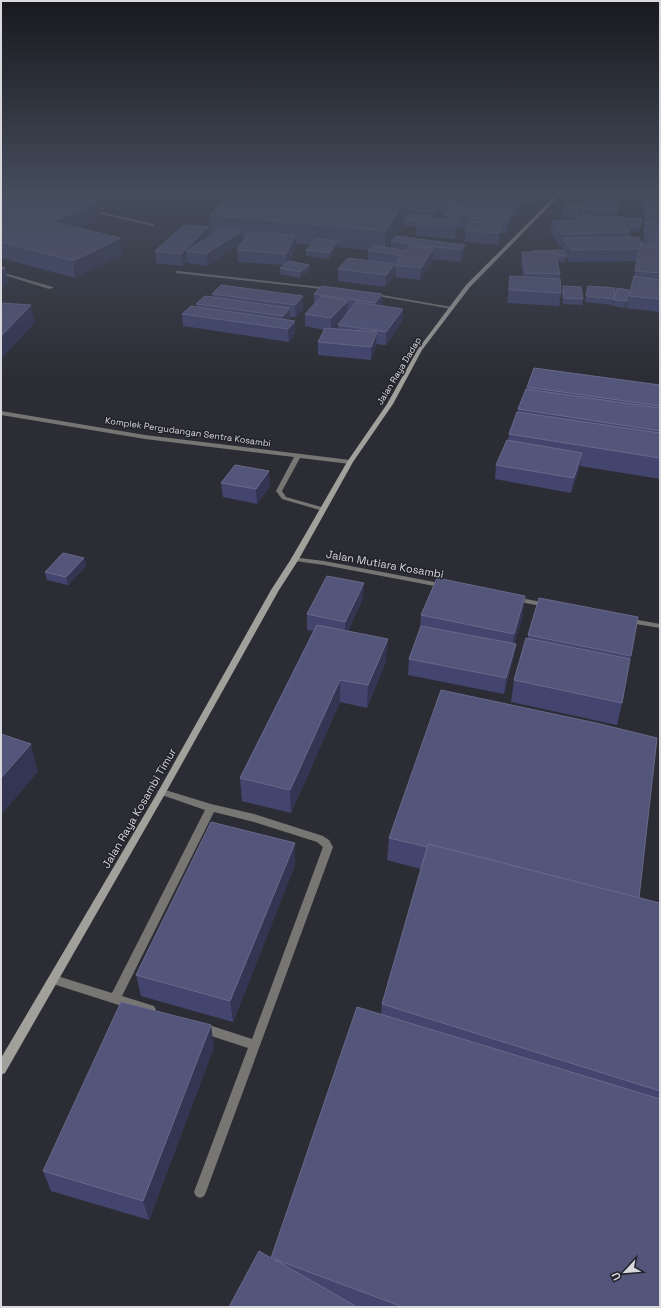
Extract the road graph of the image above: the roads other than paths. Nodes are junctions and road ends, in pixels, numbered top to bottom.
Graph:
1 (499, 255) edge
2 (178, 272) dead end
3 (1, 273) edge
4 (51, 288) dead end
5 (339, 290) edge
6 (363, 293) edge
7 (452, 308) junction
8 (1, 413) edge
9 (298, 456) junction
10 (350, 462) junction
11 (323, 509) junction
12 (295, 559) junction
13 (452, 587) edge
14 (506, 597) edge
15 (552, 606) edge
16 (622, 618) edge
17 (660, 626) edge
18 (162, 792) junction
19 (211, 808) junction
20 (54, 980) junction
21 (114, 999) junction
22 (162, 1014) edge
23 (191, 1024) edge
24 (256, 1045) junction
25 (1, 1069) edge
26 (200, 1192) dead end

1 - 7 main road, Jalan Raya Dadap
2 - 5 street
3 - 4 street
6 - 7 street
7 - 10 main road, Jalan Raya Dadap
8 - 9 street, Komplek Pergudangan Sentra Kosambi
9 - 10 street, Komplek Pergudangan Sentra Kosambi
9 - 11 street
10 - 11 main road, Jalan Raya Dadap
11 - 12 main road, Jalan Raya Dadap
12 - 13 street, Jalan Mutiara Kosambi
12 - 18 main road, Jalan Raya Kosambi Timur
14 - 15 street
16 - 17 street
18 - 19 street
18 - 20 main road, Jalan Raya Kosambi Timur
19 - 21 street
19 - 24 street
20 - 21 street
20 - 25 main road, Jalan Raya Kosambi Timur
21 - 22 street
23 - 24 street
24 - 26 street

